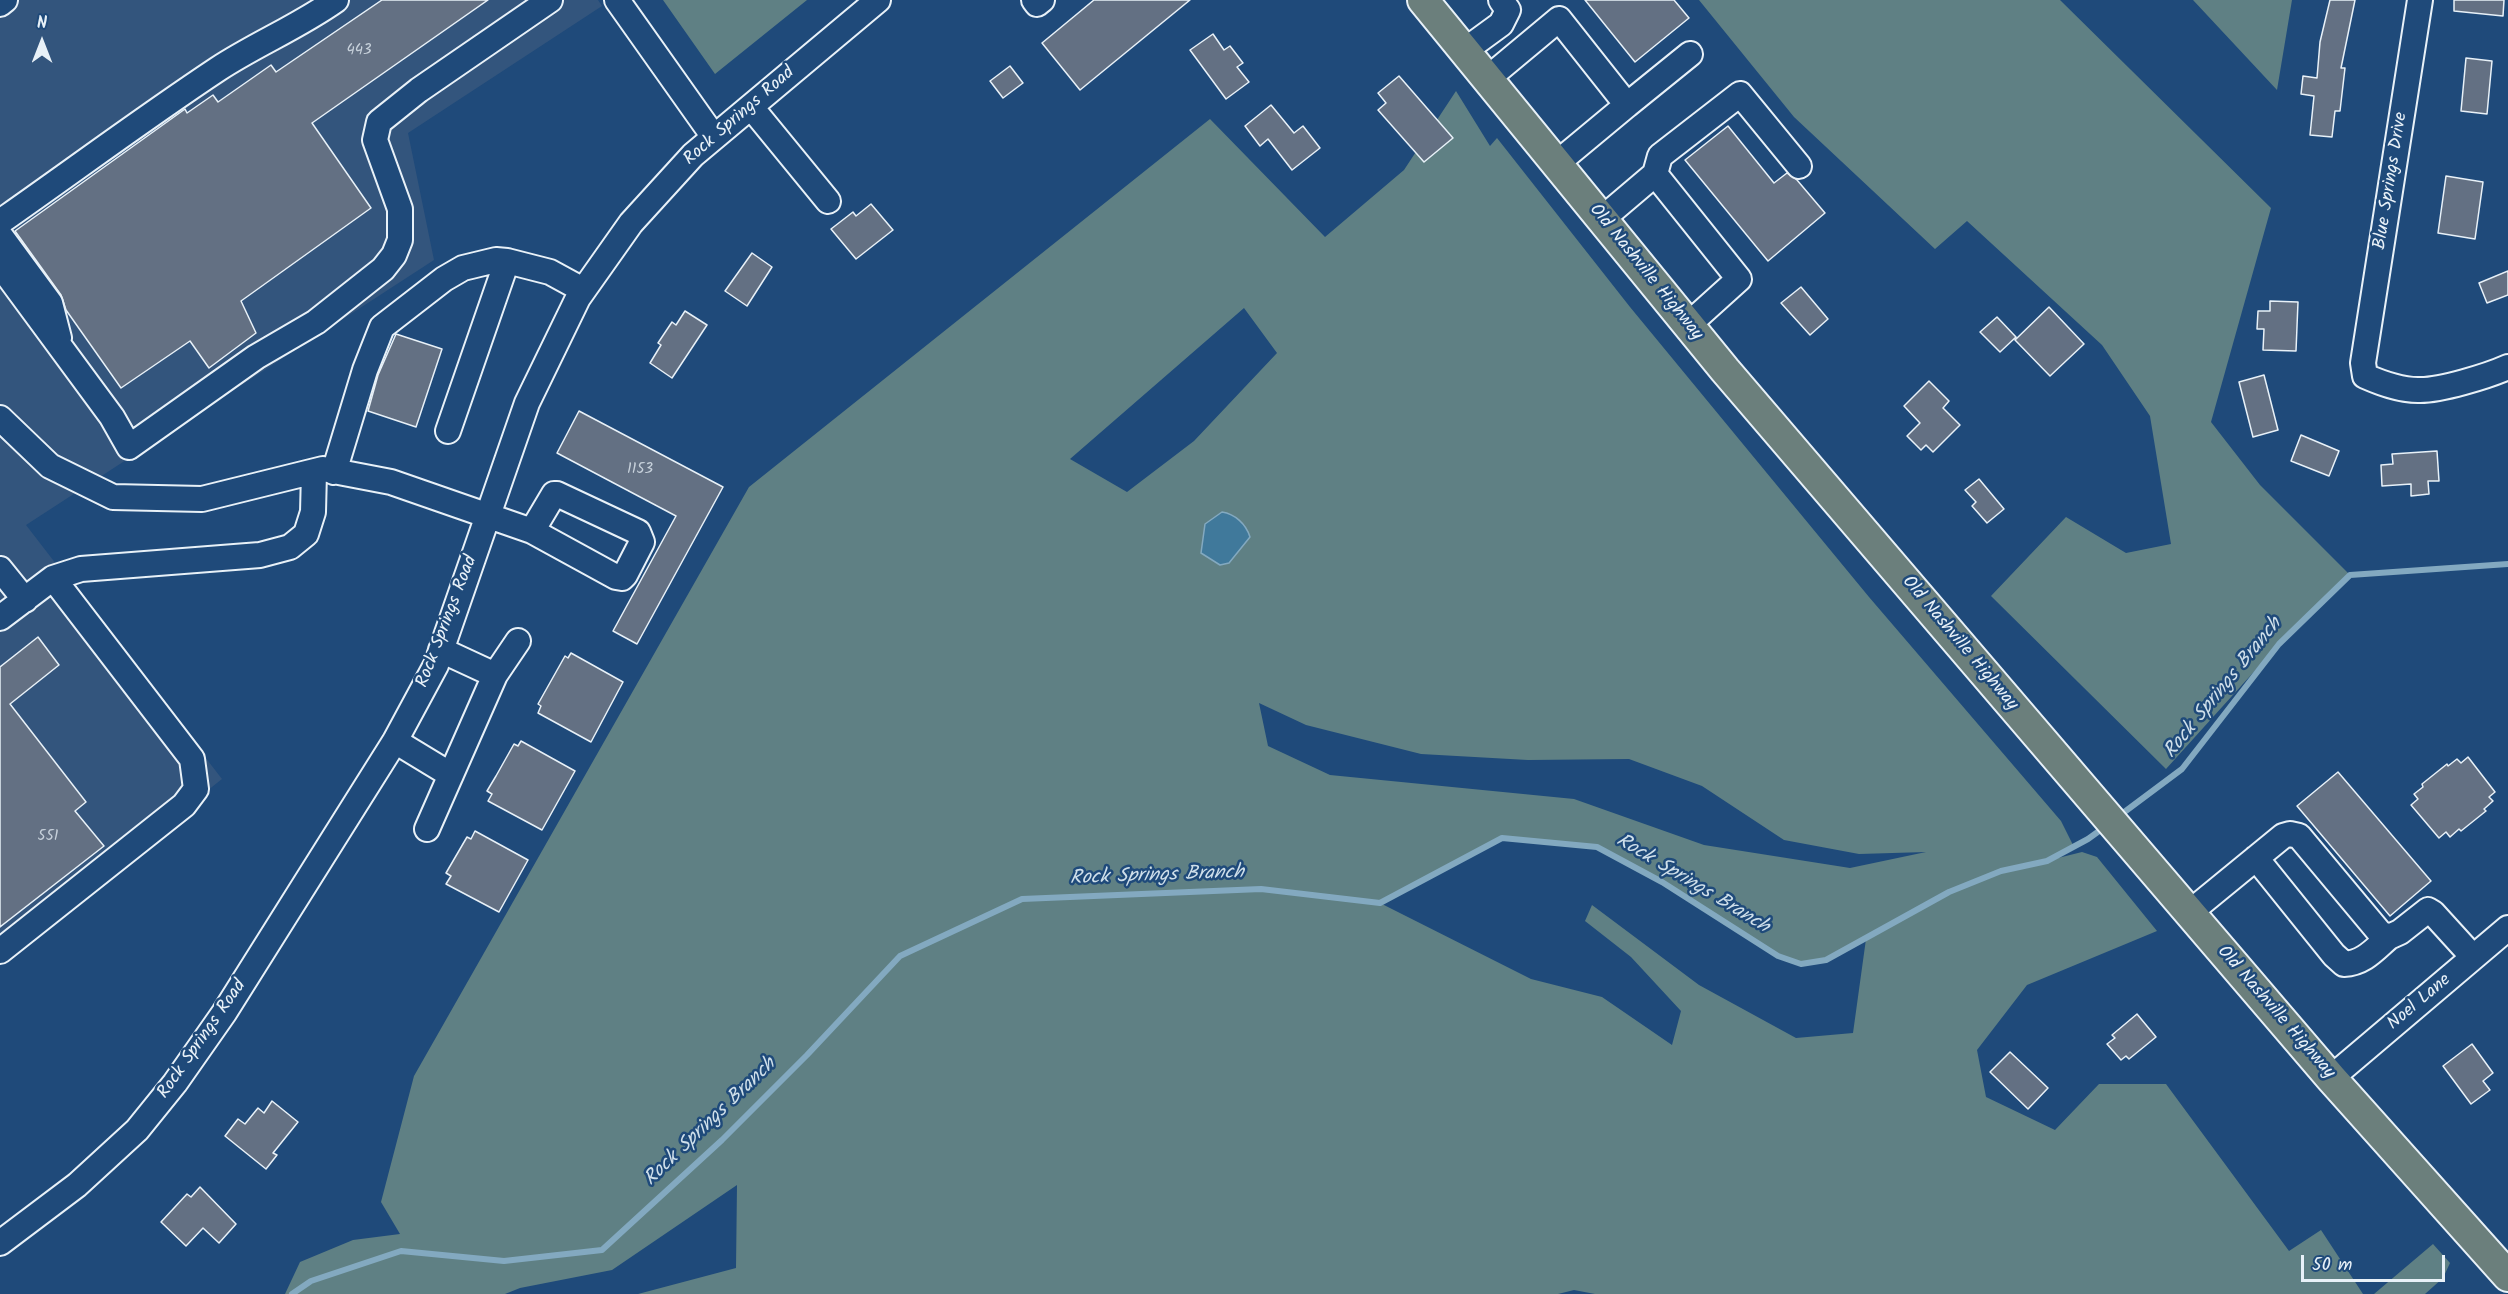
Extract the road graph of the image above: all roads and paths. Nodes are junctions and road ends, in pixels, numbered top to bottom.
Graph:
1 (5, 0) edge
2 (336, 0) edge
3 (550, 0) edge
4 (617, 0) edge
5 (878, 0) edge
6 (1034, 0) edge
7 (1042, 0) edge
8 (1424, 0) edge
9 (2420, 0) edge
10 (0, 4) edge
11 (1504, 5) edge
12 (1464, 51) junction
13 (1690, 54) dead end
14 (1487, 79) junction
15 (1627, 105) junction
16 (750, 107) junction
17 (714, 137) junction
18 (1556, 164) junction
19 (1799, 166) dead end
20 (1655, 174) junction
21 (828, 201) dead end
22 (1602, 219) junction
23 (0, 222) edge
24 (0, 235) edge
25 (507, 261) junction
26 (0, 266) edge
27 (583, 290) junction
28 (1688, 325) junction
29 (60, 347) junction
30 (2508, 367) edge
31 (0, 418) edge
32 (448, 431) dead end
33 (324, 472) junction
34 (488, 517) junction
35 (532, 531) dead end
36 (0, 569) edge
37 (53, 578) junction
38 (25, 600) junction
39 (0, 618) edge
40 (518, 641) dead end
41 (441, 650) junction
42 (495, 675) junction
43 (396, 741) junction
44 (451, 775) junction
45 (427, 829) dead end
46 (2256, 858) junction
47 (2189, 913) junction
48 (2508, 927) edge
49 (2389, 937) junction
50 (0, 951) edge
51 (2473, 957) junction
52 (2331, 1078) junction
53 (0, 1243) edge
54 (2508, 1276) edge

1 - 10 street
2 - 23 street
3 - 29 street
4 - 17 street
5 - 16 street, Rock Springs Road
6 - 7 street
8 - 12 main road, Old Nashville Highway
9 - 30 street, Blue Springs Drive
11 - 12 street
12 - 14 main road, Old Nashville Highway
13 - 15 street
14 - 15 street
14 - 18 main road, Old Nashville Highway
15 - 18 street
16 - 17 street, Rock Springs Road
16 - 21 street
17 - 27 street, Rock Springs Road
18 - 22 main road, Old Nashville Highway
19 - 20 street
20 - 22 street
20 - 28 street
22 - 28 main road, Old Nashville Highway
24 - 29 street
25 - 27 street
25 - 32 street
25 - 33 street
26 - 29 street
27 - 34 street, Rock Springs Road
28 - 47 main road, Old Nashville Highway
31 - 33 street
33 - 34 street
33 - 37 street
34 - 35 street
34 - 41 street, Rock Springs Road
36 - 38 street
37 - 38 street
37 - 50 street
38 - 39 street
40 - 42 street
41 - 42 street
41 - 43 street, Rock Springs Road
42 - 44 street
43 - 44 street
43 - 53 street, Rock Springs Road
44 - 45 street
46 - 47 street
46 - 49 street
46 - 49 street
47 - 52 main road, Old Nashville Highway
48 - 51 street, Noel Lane
49 - 51 street
51 - 52 street, Noel Lane
52 - 54 main road, Old Nashville Highway

